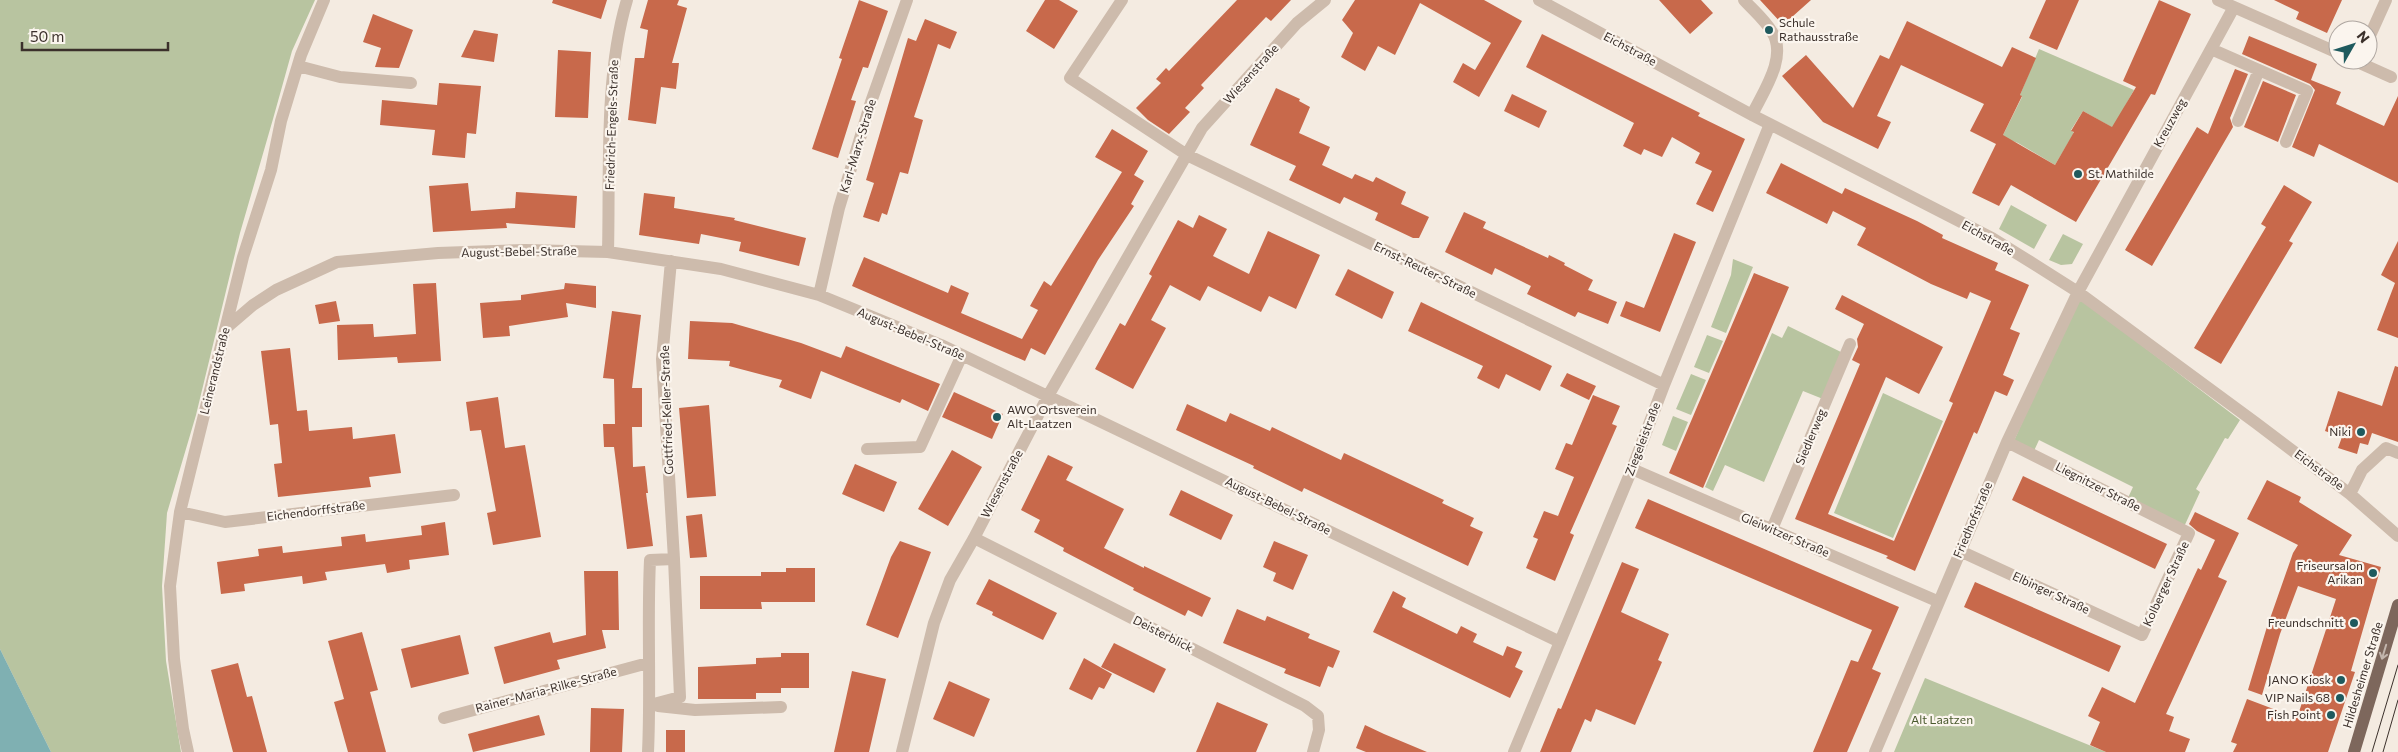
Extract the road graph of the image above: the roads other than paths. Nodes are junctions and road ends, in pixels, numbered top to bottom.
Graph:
1 (324, 0) edge
2 (627, 0) edge
3 (907, 0) edge
4 (1122, 0) edge
5 (1325, 0) edge
6 (1539, 0) edge
7 (1744, 0) edge
8 (2218, 0) edge
9 (2386, 0) edge
10 (2234, 7) junction
11 (2377, 20) edge
12 (2210, 49) junction
13 (2328, 49) edge
14 (298, 66) junction
15 (2259, 70) junction
16 (2376, 70) edge
17 (2391, 77) dead end
18 (411, 83) dead end
19 (1752, 115) junction
20 (2238, 121) dead end
21 (1770, 124) junction
22 (2286, 142) dead end
23 (1186, 155) junction
24 (608, 252) junction
25 (671, 261) junction
26 (2078, 292) junction
27 (819, 295) junction
28 (225, 329) junction
29 (1850, 344) dead end
30 (962, 355) junction
31 (1664, 385) junction
32 (1048, 396) junction
33 (2007, 442) junction
34 (867, 449) dead end
35 (2398, 453) edge
36 (1632, 469) junction
37 (454, 494) dead end
38 (2350, 494) junction
39 (180, 512) junction
40 (1772, 529) junction
41 (2189, 533) joint
42 (2398, 536) edge
43 (974, 538) junction
44 (1960, 552) junction
45 (674, 559) junction
46 (1937, 601) junction
47 (2398, 605) edge
48 (2142, 635) joint
49 (1560, 642) junction
50 (648, 663) junction
51 (650, 705) junction
52 (781, 707) dead end
53 (444, 718) dead end
54 (188, 752) edge
55 (648, 752) edge
56 (902, 752) edge
57 (1314, 752) edge
58 (1514, 752) edge
59 (1874, 752) edge
60 (2354, 752) edge

1 - 14 street, Leinerandstraße
2 - 24 street, Friedrich-Engels-Straße
3 - 27 street, Karl-Marx-Straße
4 - 23 street
5 - 23 street, Wiesenstraße
6 - 19 street, Eichstraße
7 - 19 street
8 - 10 street
9 - 11 street
10 - 12 street, Kreuzweg
10 - 13 street
12 - 15 street
12 - 26 street, Kreuzweg
14 - 18 street
14 - 28 street, Leinerandstraße
15 - 20 street
15 - 22 street
16 - 17 street
19 - 21 street, Eichstraße
21 - 26 street, Eichstraße
21 - 31 street, Ziegeleistraße
23 - 31 street, Ernst-Reuter-Straße
23 - 32 street, Wiesenstraße
24 - 25 street, August-Bebel-Straße
24 - 28 street, August-Bebel-Straße
25 - 27 street, August-Bebel-Straße
25 - 45 street, Gottfried-Keller-Straße
26 - 33 street, Friedhofstraße
26 - 38 street, Eichstraße
27 - 30 street, August-Bebel-Straße
28 - 39 street, Leinerandstraße
29 - 40 street, Siedlerweg
30 - 32 street, August-Bebel-Straße
30 - 34 street
31 - 36 street, Ziegeleistraße
32 - 43 street, Wiesenstraße
32 - 49 street, August-Bebel-Straße
33 - 41 street, Liegnitzer Straße
33 - 44 street, Friedhofstraße
35 - 38 street
36 - 40 street, Gleiwitzer Straße
36 - 49 street, Ziegeleistraße
37 - 39 street, Eichendorffstraße
38 - 42 street, Eichstraße
39 - 54 street, Leinerandstraße
40 - 46 street, Gleiwitzer Straße
41 - 48 street, Kolberger Straße
43 - 56 street, Wiesenstraße
43 - 57 street, Deisterblick
44 - 46 street, Friedhofstraße
44 - 48 street, Elbinger Straße
45 - 50 street
45 - 51 street, Gottfried-Keller-Straße
46 - 59 street, Friedhofstraße
47 -> 60 main road, Hildesheimer Straße
49 - 58 street, Ziegeleistraße
50 - 51 street
50 - 53 street, Rainer-Maria-Rilke-Straße
51 - 52 street
51 - 55 street

